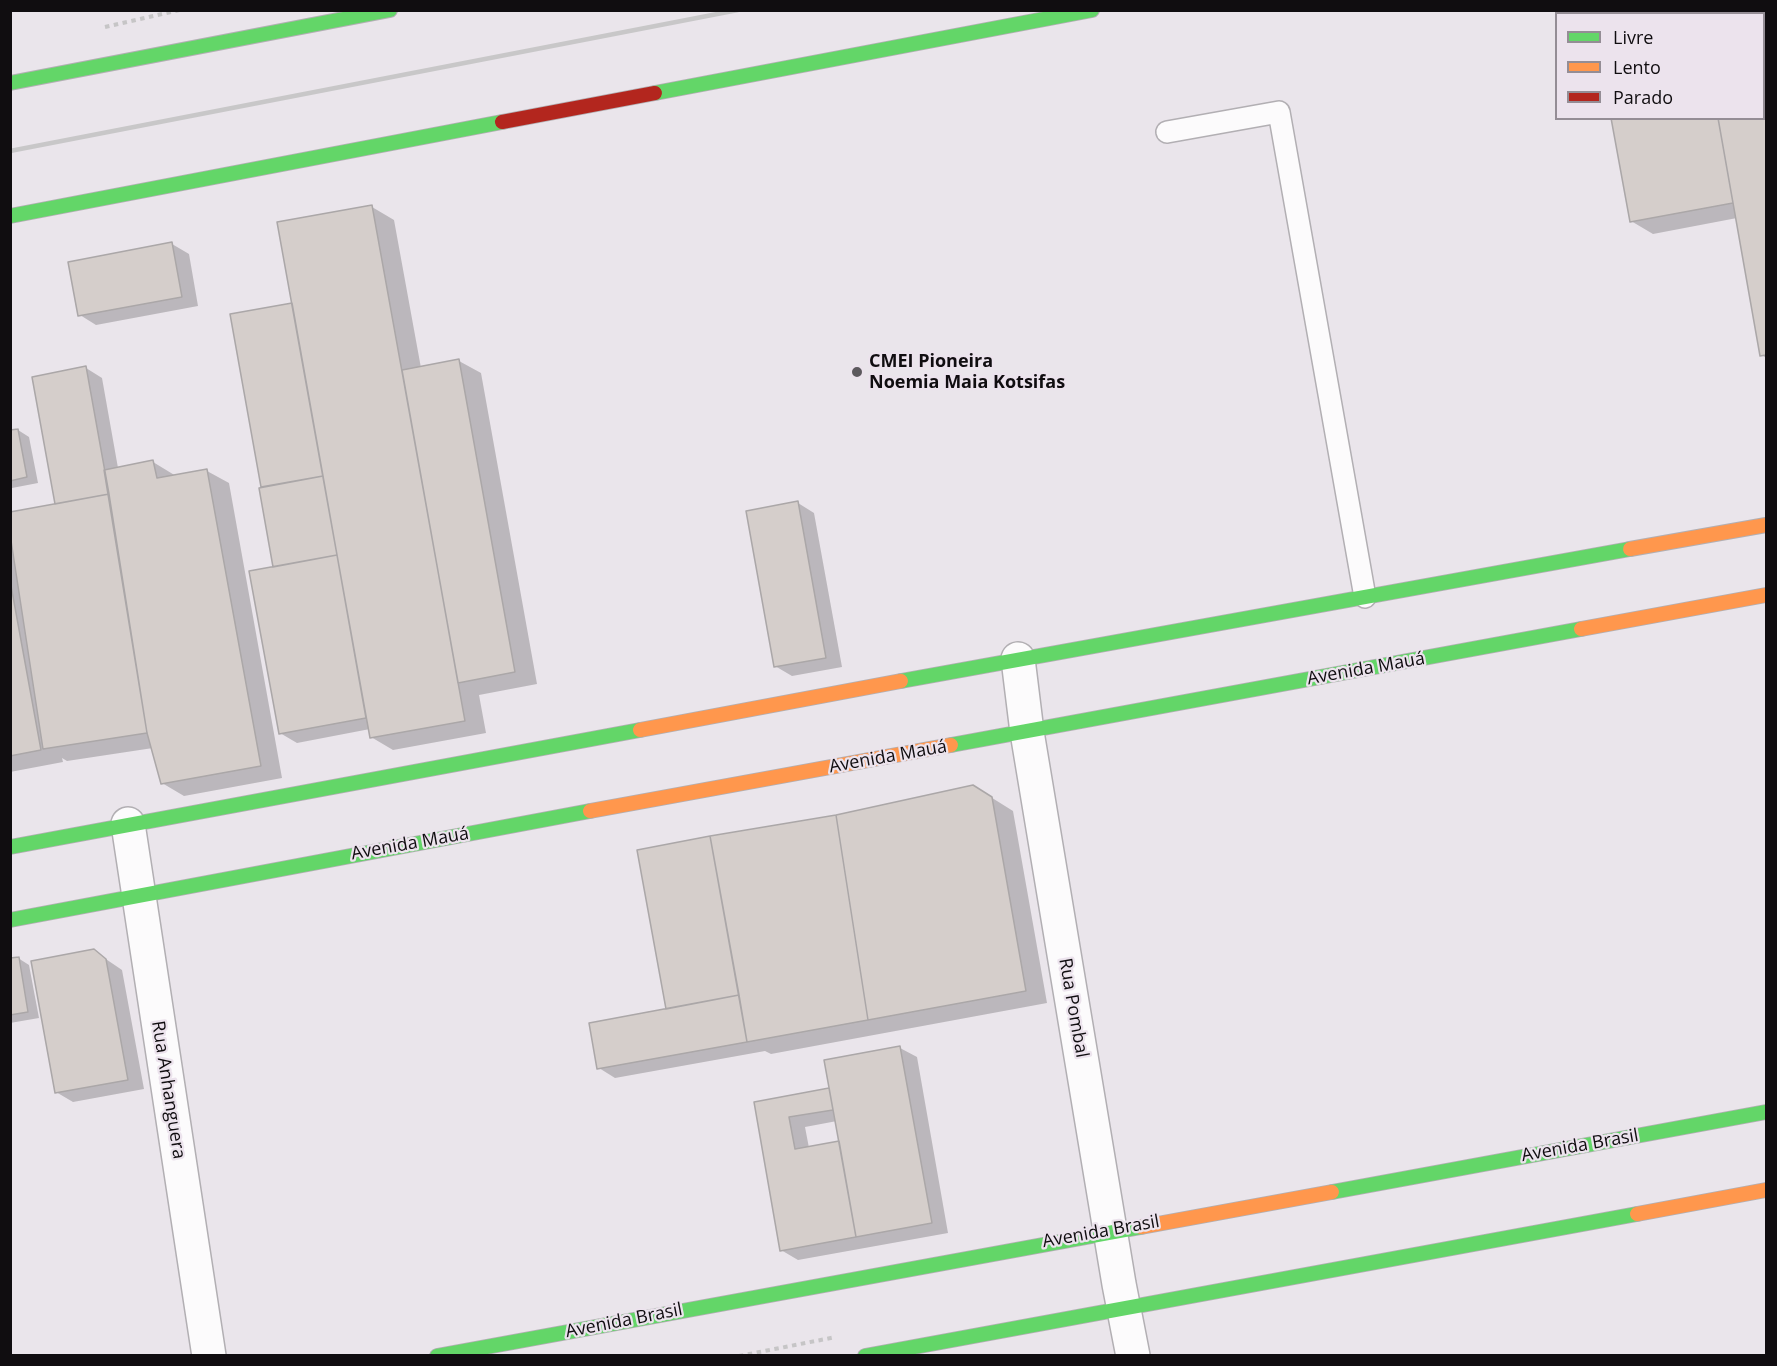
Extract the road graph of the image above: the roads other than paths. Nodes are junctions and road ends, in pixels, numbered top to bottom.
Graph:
1 (390, 10) edge
2 (1092, 10) edge
3 (10, 83) edge
4 (1167, 132) dead end
5 (10, 216) edge
6 (1767, 525) edge
7 (1767, 595) edge
8 (1365, 597) junction
9 (1018, 659) junction
10 (1027, 732) junction
11 (128, 824) junction
12 (10, 847) edge
13 (137, 894) junction
14 (10, 920) edge
15 (1767, 1112) edge
16 (1767, 1190) edge
17 (1111, 1230) junction
18 (1124, 1306) junction
19 (209, 1356) edge
20 (437, 1356) edge
21 (865, 1356) edge
22 (1133, 1356) edge

1 - 3 main road
2 - 5 main road
4 - 8 lane
6 - 8 main road
7 - 10 main road, Avenida Mauá
8 - 9 main road
9 - 10 street, Rua Pombal
9 - 11 main road
10 - 13 main road, Avenida Mauá
10 - 17 street, Rua Pombal
11 - 12 main road
11 - 13 street, Rua Anhanguera
13 - 14 main road, Avenida Mauá
13 - 19 street, Rua Anhanguera
15 - 17 main road, Avenida Brasil
16 - 18 main road
17 - 18 street, Rua Pombal
17 - 20 main road, Avenida Brasil
18 - 21 main road
18 - 22 street, Rua Pombal

